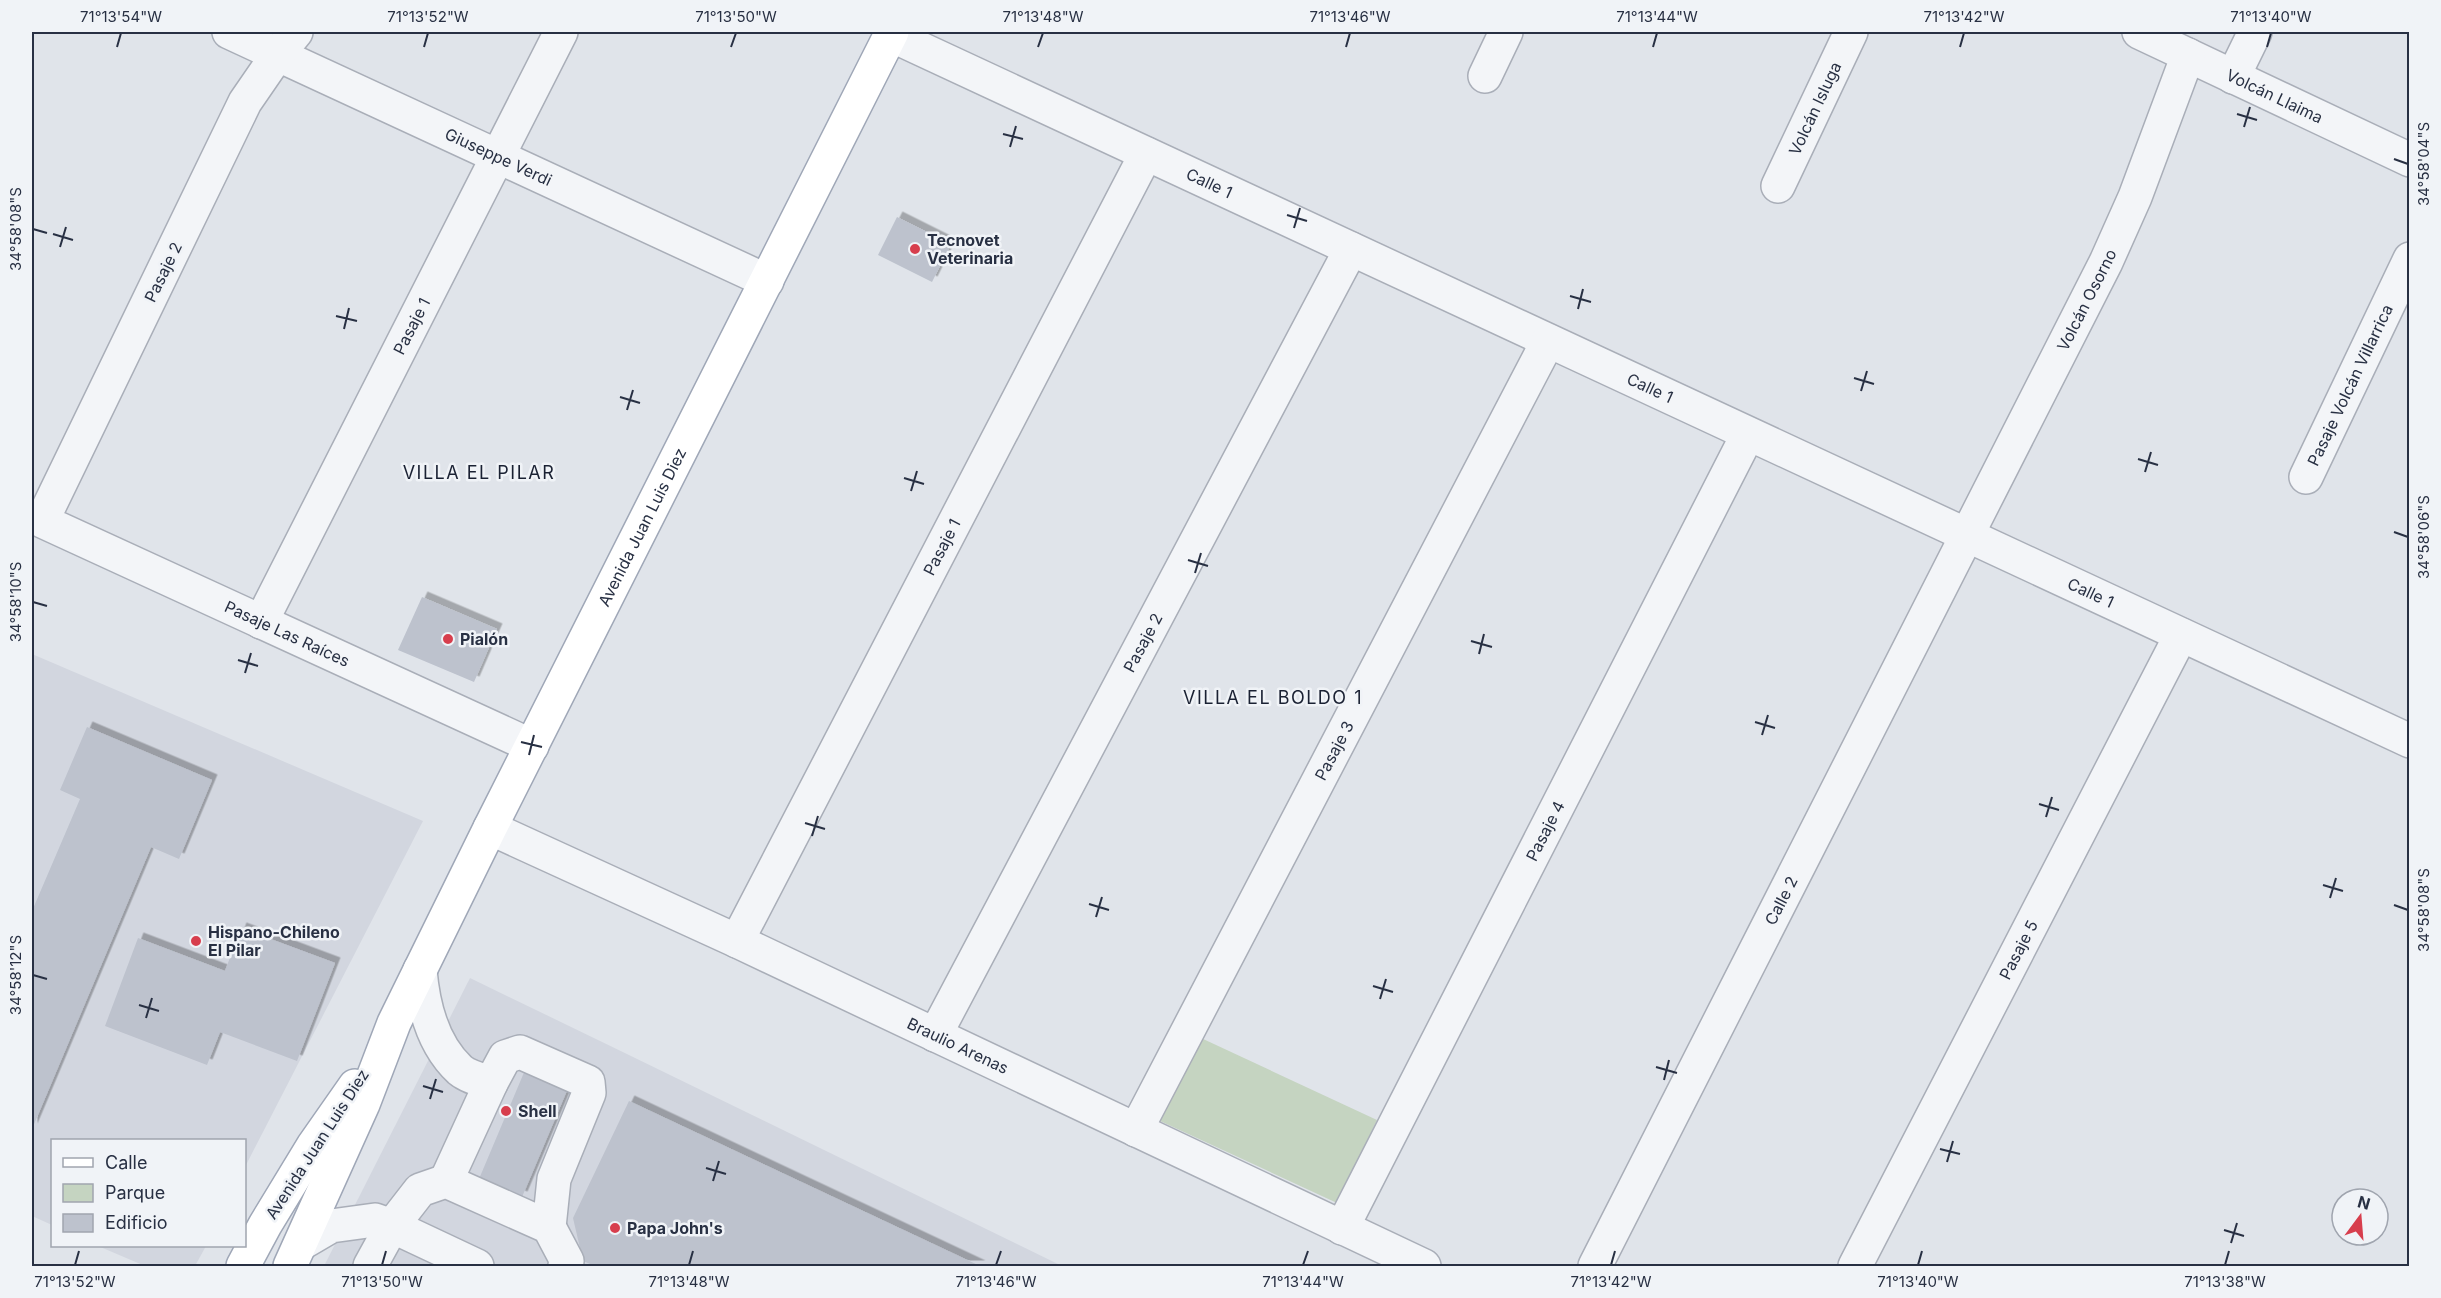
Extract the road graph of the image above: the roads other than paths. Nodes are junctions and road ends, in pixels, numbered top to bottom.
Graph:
1 (229, 32) edge
2 (561, 32) edge
3 (1506, 32) edge
4 (1851, 32) edge
5 (2139, 32) edge
6 (2254, 32) edge
7 (892, 33) edge
8 (287, 43) edge
9 (2188, 55) junction
10 (1485, 76) dead end
11 (2233, 76) junction
12 (1146, 154) junction
13 (497, 155) junction
14 (2409, 160) edge
15 (1778, 186) dead end
16 (1351, 249) junction
17 (2409, 259) edge
18 (767, 281) junction
19 (1548, 341) junction
20 (1748, 434) junction
21 (2306, 477) dead end
22 (42, 521) joint
23 (1966, 535) junction
24 (261, 622) junction
25 (2181, 635) junction
26 (2409, 741) edge
27 (532, 746) junction
28 (490, 828) junction
29 (737, 941) junction
30 (420, 970) junction
31 (394, 1023) junction
32 (935, 1035) junction
33 (491, 1083) junction
34 (1136, 1130) junction
35 (446, 1181) junction
36 (392, 1226) junction
37 (549, 1227) junction
38 (1342, 1228) junction
39 (296, 1255) edge
40 (243, 1266) edge
41 (370, 1266) edge
42 (477, 1266) edge
43 (566, 1266) edge
44 (1424, 1266) edge
45 (1595, 1266) edge
46 (1855, 1266) edge

1 - 8 street, Giuseppe Verdi
2 - 13 street, Pasaje 1
3 - 10 street
4 - 15 street, Volcán Isluga
5 - 9 street, Volcán Llaima
6 - 11 street
7 - 12 street, Calle 1
7 - 18 main road, Avenida Juan Luis Diez
8 - 13 street, Giuseppe Verdi
8 - 22 street, Pasaje 2
9 - 11 street, Volcán Llaima
9 - 23 street, Volcán Osorno
11 - 14 street, Volcán Llaima
12 - 16 street, Calle 1
12 - 29 street, Pasaje 1
13 - 18 street, Giuseppe Verdi
13 - 24 street, Pasaje 1
16 - 19 street, Calle 1
16 - 32 street, Pasaje 2
17 - 21 street, Pasaje Volcán Villarrica
18 - 27 main road, Avenida Juan Luis Diez
19 - 20 street, Calle 1
19 - 34 street, Pasaje 3
20 - 23 street, Calle 1
20 - 38 street, Pasaje 4
22 - 24 street, Pasaje Las Raíces
23 - 25 street, Calle 1
23 - 45 street, Calle 2
24 - 27 street, Pasaje Las Raíces
25 - 26 street, Calle 1
25 - 46 street, Pasaje 5
27 - 28 main road, Avenida Juan Luis Diez
28 - 29 street, Braulio Arenas
28 - 30 main road, Avenida Juan Luis Diez
29 - 32 street, Braulio Arenas
30 - 31 main road, Avenida Juan Luis Diez
30 - 33 street
31 - 39 main road, Avenida Juan Luis Diez
31 - 40 main road, Avenida Juan Luis Diez
32 - 34 street, Braulio Arenas
33 - 35 street
33 - 37 street
34 - 38 street, Braulio Arenas
35 - 36 street
35 - 37 street
36 - 39 street
36 - 41 street
36 - 42 street
37 - 43 street
38 - 44 street, Braulio Arenas

